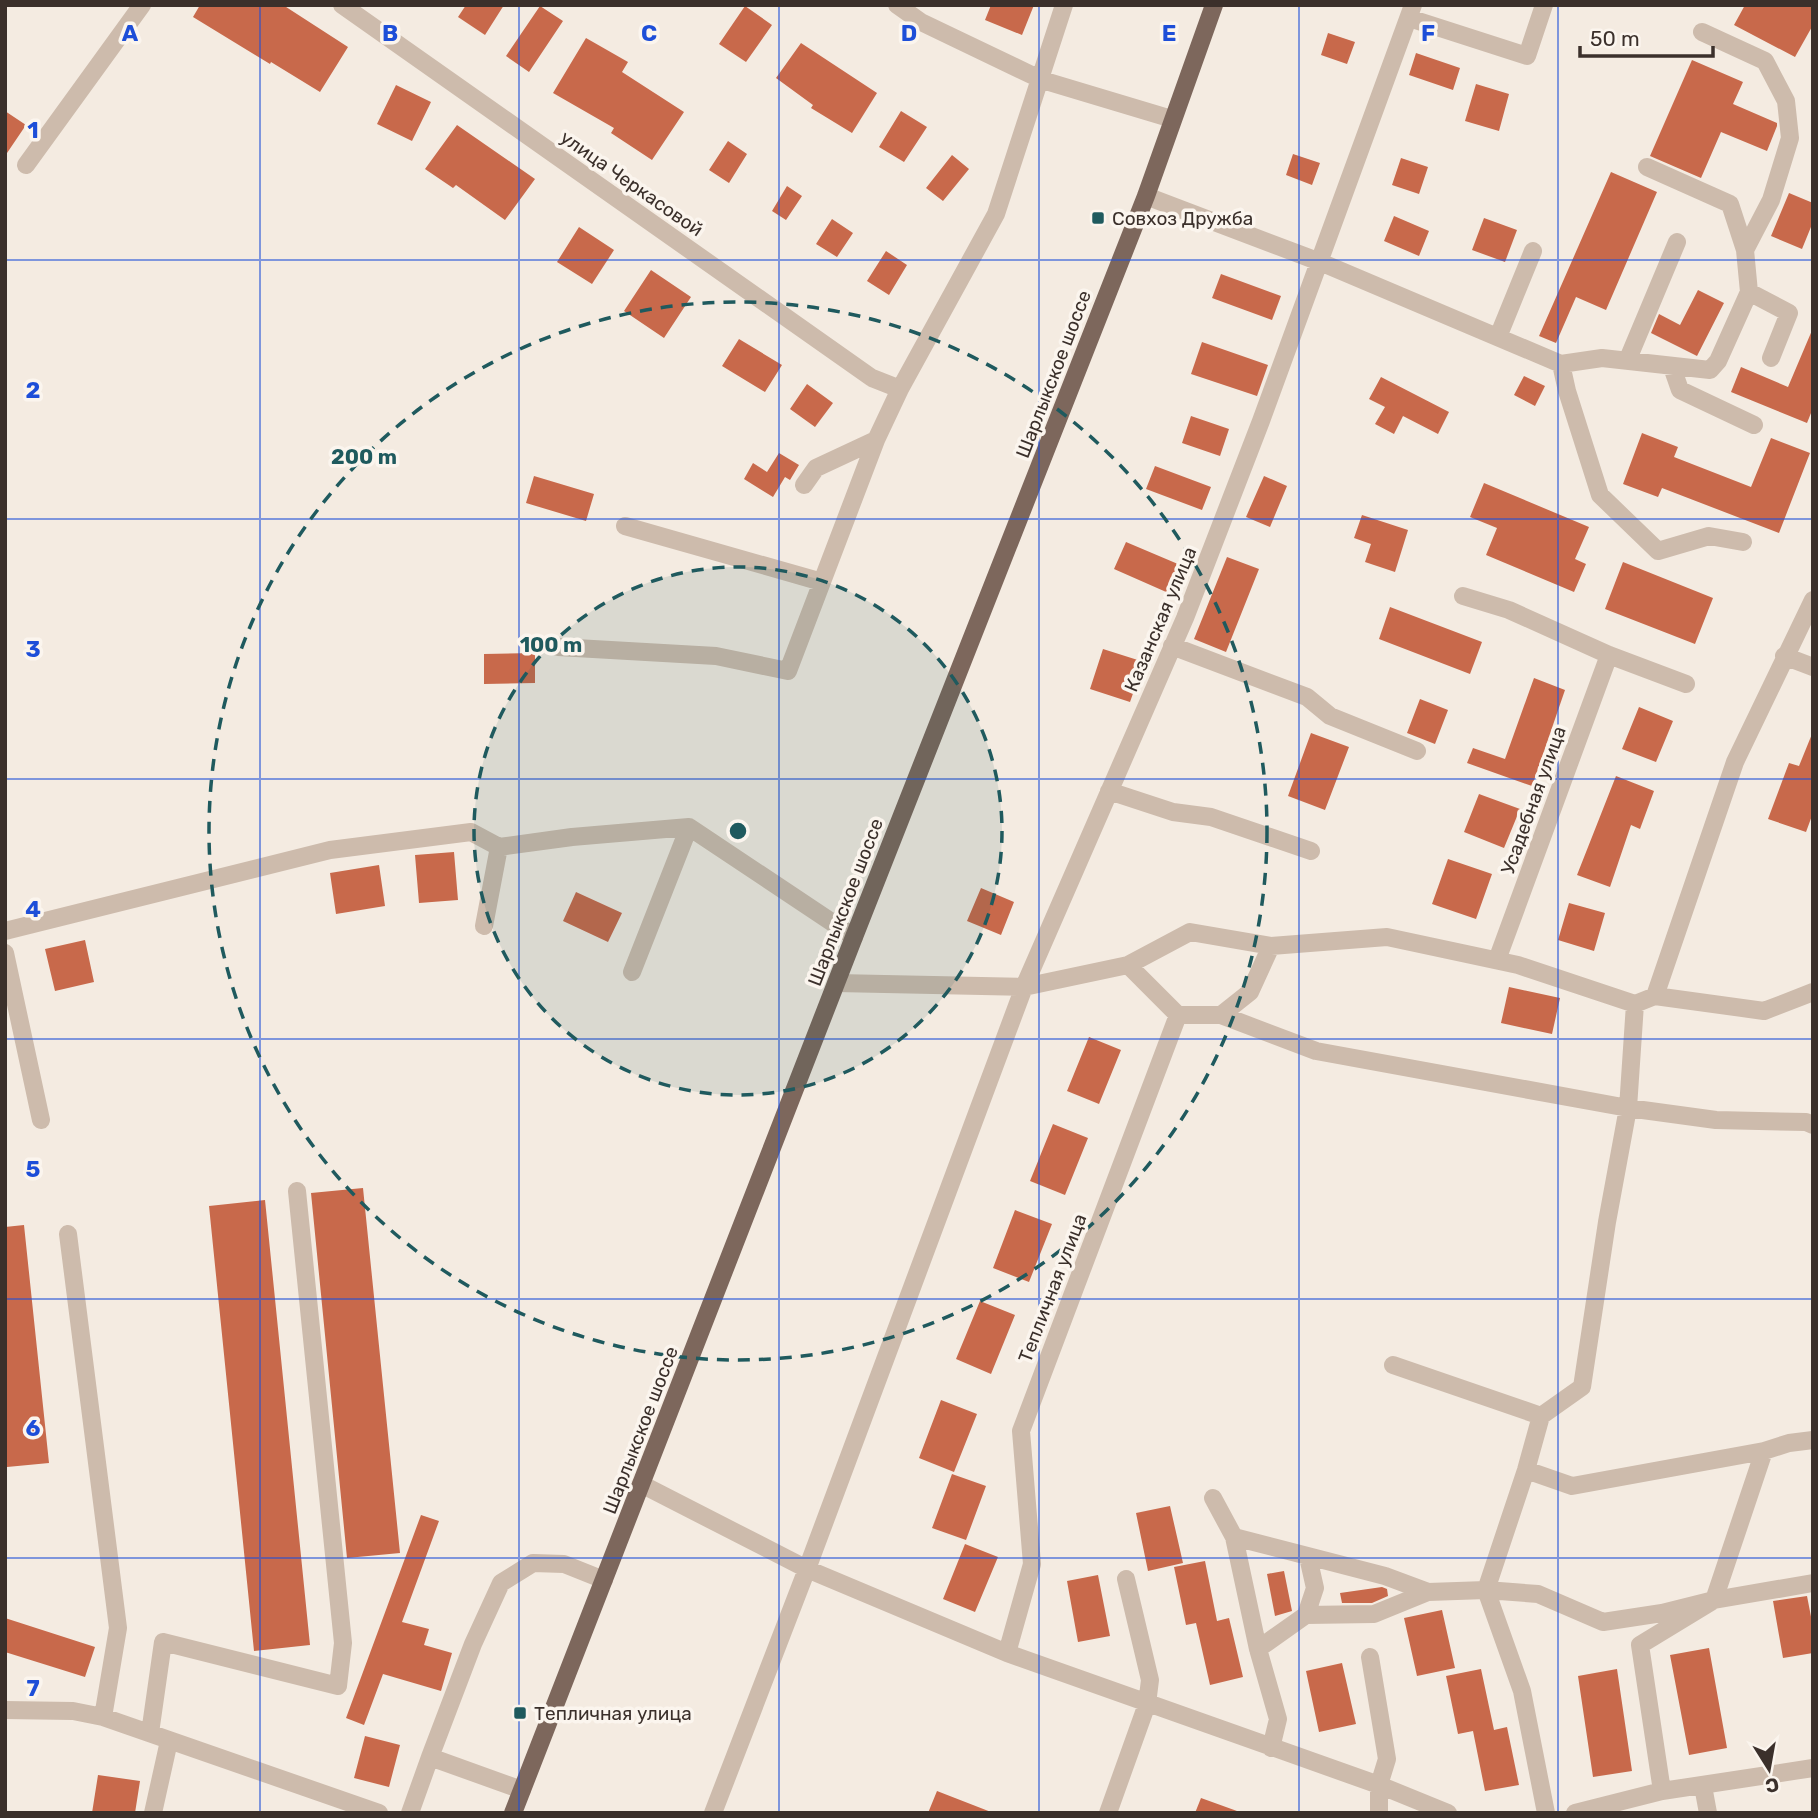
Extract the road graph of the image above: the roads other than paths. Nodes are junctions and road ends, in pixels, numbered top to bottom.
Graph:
1 (142, 5) edge
2 (342, 5) edge
3 (897, 5) edge
4 (1065, 5) edge
5 (1214, 5) edge
6 (1544, 5) edge
7 (1411, 12) edge
8 (1702, 32) dead end
9 (1042, 80) junction
10 (1172, 119) junction
11 (26, 165) dead end
12 (1647, 167) dead end
13 (1146, 196) junction
14 (1677, 242) dead end
15 (1745, 250) junction
16 (1533, 251) dead end
17 (1320, 262) junction
18 (1749, 292) junction
19 (1498, 337) junction
20 (1771, 358) dead end
21 (1628, 359) junction
22 (1562, 364) junction
23 (1672, 367) junction
24 (900, 389) junction
25 (1755, 425) dead end
26 (876, 440) junction
27 (804, 485) dead end
28 (625, 526) dead end
29 (1743, 542) dead end
30 (822, 582) junction
31 (1463, 596) dead end
32 (1813, 600) edge
33 (1172, 646) junction
34 (558, 647) dead end
35 (1609, 655) junction
36 (1784, 656) junction
37 (1813, 667) edge
38 (1686, 684) dead end
39 (1417, 751) dead end
40 (1109, 792) junction
41 (689, 827) junction
42 (499, 847) junction
43 (1311, 851) dead end
44 (484, 926) dead end
45 (5, 931) edge
46 (854, 937) junction
47 (1270, 946) junction
48 (5, 953) edge
49 (1497, 960) junction
50 (1128, 965) junction
51 (632, 972) dead end
52 (836, 983) junction
53 (1024, 987) junction
54 (1813, 992) edge
55 (1655, 996) junction
56 (1635, 1004) junction
57 (1178, 1015) junction
58 (1220, 1015) junction
59 (1628, 1108) junction
60 (41, 1120) dead end
61 (1813, 1125) edge
62 (298, 1191) dead end
63 (68, 1234) dead end
64 (1393, 1365) dead end
65 (1541, 1416) junction
66 (1813, 1440) edge
67 (1764, 1451) junction
68 (1526, 1470) junction
69 (641, 1484) junction
70 (1213, 1498) dead end
71 (1234, 1538) junction
72 (1308, 1557) junction
73 (807, 1569) junction
74 (1126, 1578) dead end
75 (604, 1580) junction
76 (1813, 1583) edge
77 (1486, 1590) junction
78 (1427, 1592) junction
79 (1714, 1600) junction
80 (1306, 1615) junction
81 (1258, 1649) junction
82 (1007, 1653) junction
83 (1370, 1657) dead end
84 (1147, 1704) junction
85 (5, 1710) edge
86 (103, 1717) junction
87 (150, 1733) junction
88 (169, 1741) junction
89 (1271, 1748) junction
90 (430, 1757) junction
91 (1813, 1768) edge
92 (1379, 1785) junction
93 (1703, 1786) junction
94 (522, 1790) junction
95 (1662, 1791) junction
96 (715, 1812) edge
97 (153, 1813) edge
98 (379, 1813) edge
99 (410, 1813) edge
100 (513, 1813) edge
101 (1108, 1813) edge
102 (1379, 1813) edge
103 (1448, 1813) edge
104 (1546, 1813) edge
105 (1575, 1813) edge
106 (1708, 1813) edge

1 - 11 street
2 - 24 street, улица Черкасовой
3 - 9 street
4 - 9 street
5 - 10 main road, Шарлыкское шоссе
6 - 7 street
7 - 17 street, Казанская улица
8 - 15 street
9 - 10 street
9 - 24 street
10 - 13 main road, Шарлыкское шоссе
12 - 15 street
13 - 17 street
13 - 46 main road, Шарлыкское шоссе
14 - 21 street
15 - 18 street
16 - 19 street
17 - 19 street
17 - 33 street, Казанская улица
18 - 20 street
18 - 23 street
19 - 22 street
21 - 22 street
21 - 23 street
22 - 29 street
23 - 25 street
24 - 26 street
26 - 27 street
26 - 30 street
28 - 30 street
30 - 34 street
31 - 35 street
32 - 36 street
33 - 39 street
33 - 40 street, Казанская улица
35 - 38 street
35 - 49 street, Усадебная улица
36 - 37 street
36 - 55 street
40 - 43 street
40 - 53 street, Казанская улица
41 - 42 street
41 - 46 street
41 - 51 street
42 - 44 street
42 - 45 street
46 - 52 main road, Шарлыкское шоссе
47 - 49 street
47 - 50 street
47 - 58 street
48 - 60 street
49 - 56 street
50 - 53 street
50 - 57 street
52 - 53 street
52 - 69 main road, Шарлыкское шоссе
53 - 73 street, Казанская улица
54 - 55 street
55 - 56 street
56 - 59 street
57 - 58 street
57 - 82 street, Тепличная улица
58 - 59 street
59 - 61 street
59 - 65 street
62 - 87 street
63 - 86 street
64 - 65 street
65 - 68 street
66 - 67 street
67 - 68 street
67 - 79 street
68 - 77 street
69 - 73 street
69 - 75 main road, Шарлыкское шоссе
70 - 71 street
71 - 72 street
71 - 81 street
72 - 78 street
72 - 80 street
73 - 82 street
73 - 96 street, Казанская улица
74 - 84 street
75 - 90 street
75 - 94 main road, Шарлыкское шоссе
76 - 79 street
77 - 78 street
77 - 79 street
77 - 104 street
78 - 80 street
79 - 95 street
80 - 81 street
81 - 89 street
82 - 84 street
83 - 92 street
84 - 89 street
84 - 101 street
85 - 86 street
86 - 87 street
87 - 88 street
88 - 97 street
88 - 98 street
89 - 92 street
90 - 94 street
90 - 99 street
91 - 93 street
92 - 102 street
92 - 103 street
93 - 95 street
93 - 106 street
94 - 100 main road, Шарлыкское шоссе
95 - 105 street

